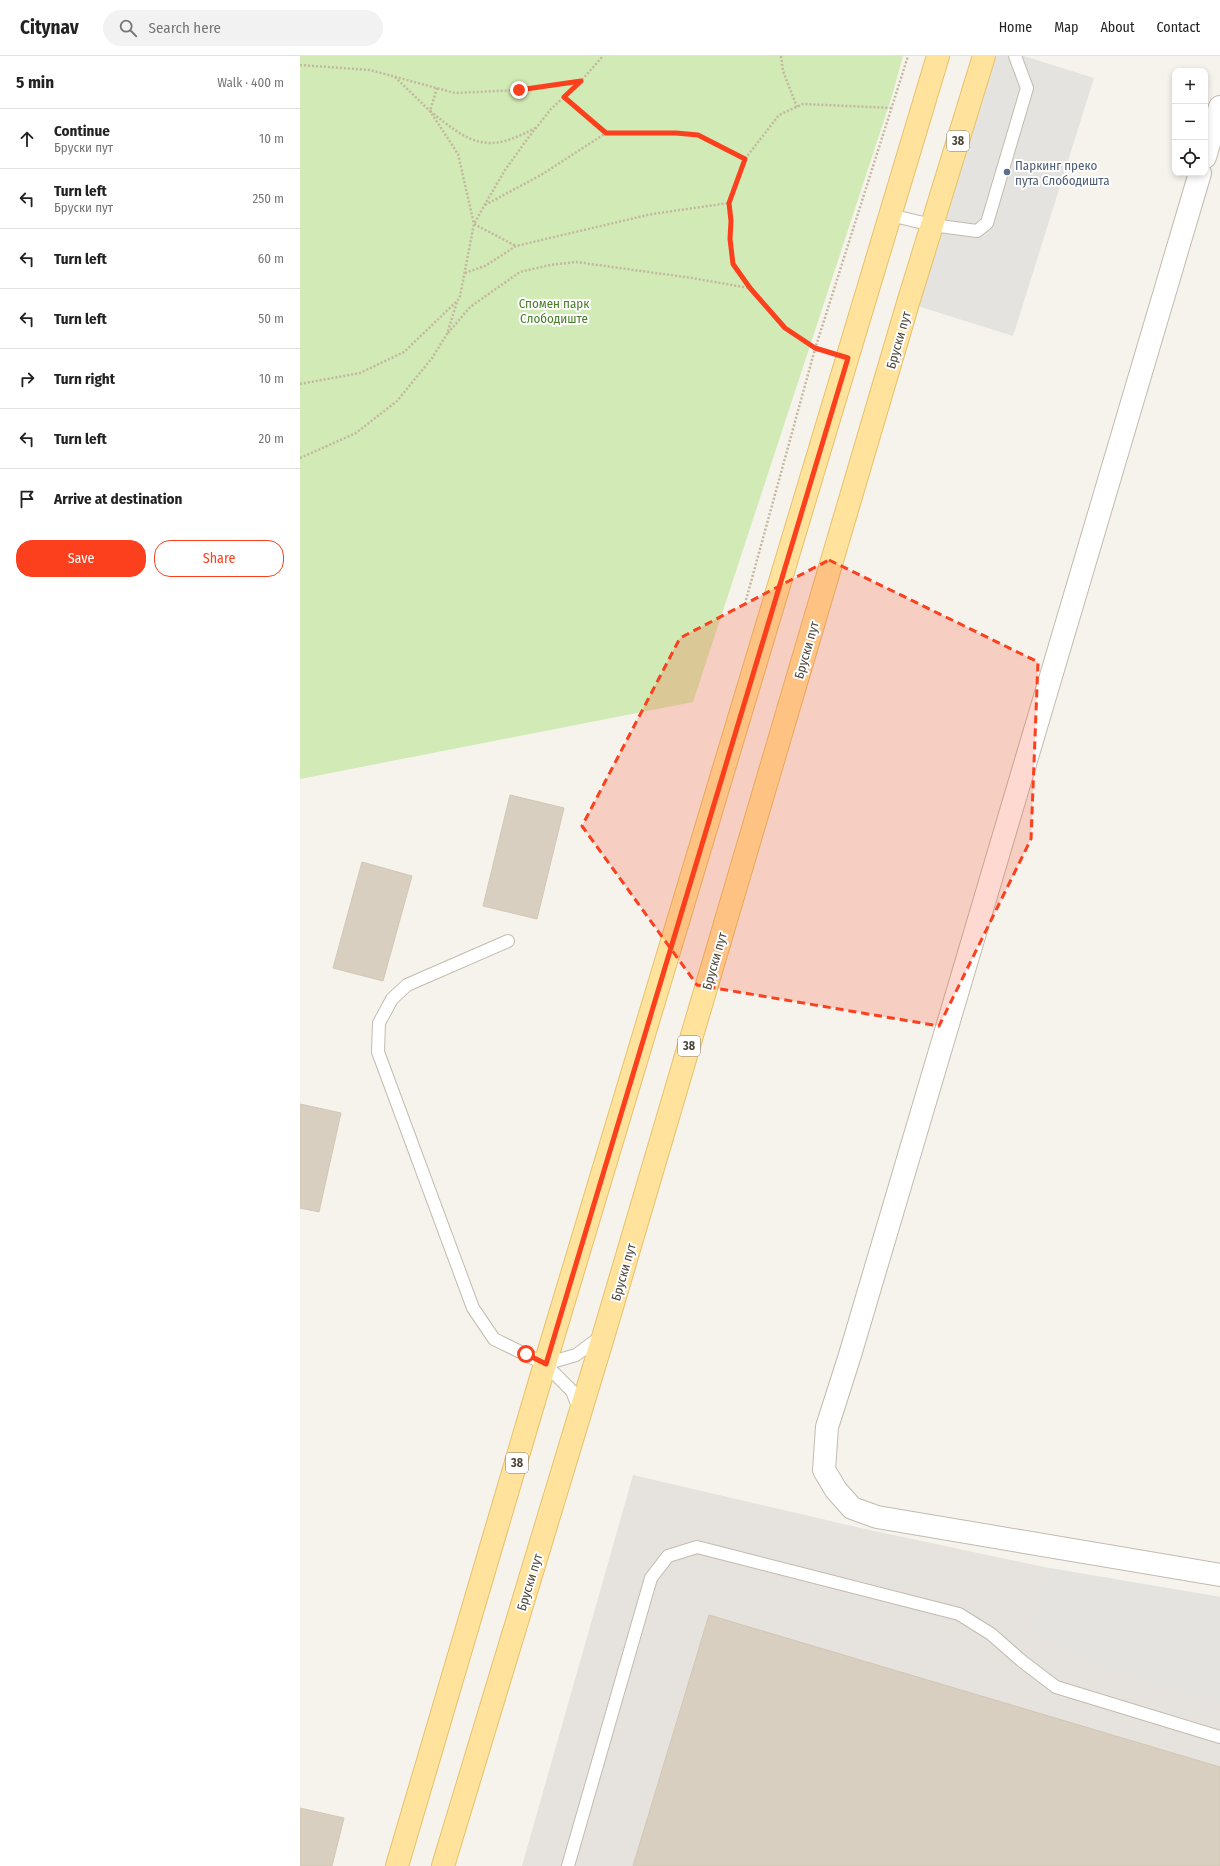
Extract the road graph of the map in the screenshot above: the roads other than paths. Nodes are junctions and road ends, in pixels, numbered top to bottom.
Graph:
1 (938, 56) edge
2 (984, 56) edge
3 (1015, 56) edge
4 (1220, 107) edge
5 (1208, 147) edge
6 (1199, 176) edge
7 (890, 215) junction
8 (932, 225) junction
9 (508, 941) dead end
10 (604, 1334) junction
11 (546, 1364) junction
12 (581, 1412) junction
13 (1220, 1575) edge
14 (1220, 1737) edge
15 (397, 1866) edge
16 (443, 1866) edge
17 (568, 1866) edge

1 - 7 main road, 38
2 - 8 main road, Бруски пут / 38
3 - 8 lane
4 - 5 street
6 - 13 street
7 - 8 lane
7 - 11 main road, 38
8 - 10 main road, Бруски пут / 38
9 - 11 lane
10 - 11 lane
10 - 12 main road, Бруски пут / 38
11 - 12 lane
11 - 15 main road, 38
12 - 16 main road, Бруски пут / 38
14 - 17 lane

